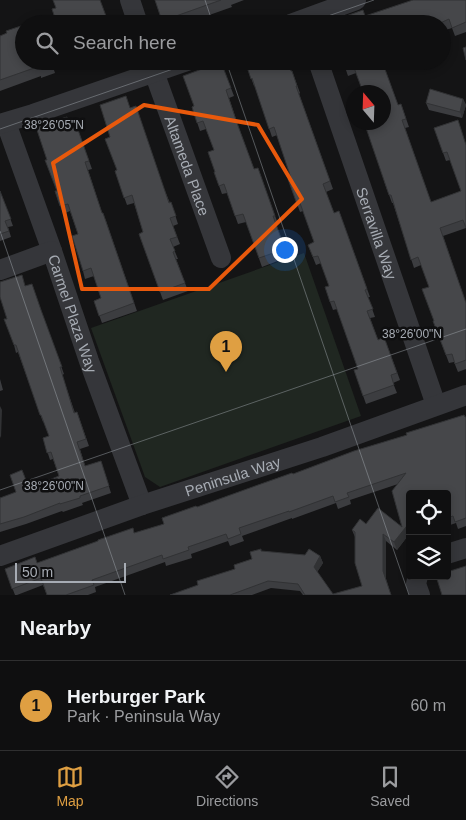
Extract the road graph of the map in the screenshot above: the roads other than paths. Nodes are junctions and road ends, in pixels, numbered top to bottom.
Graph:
1 (130, 0) edge
2 (356, 0) edge
3 (135, 15) edge
4 (318, 15) edge
5 (144, 70) edge
6 (153, 70) edge
7 (321, 70) edge
8 (3, 123) edge
9 (52, 251) junction
10 (221, 258) dead end
11 (0, 270) edge
12 (466, 395) edge
13 (436, 405) junction
14 (142, 505) junction
15 (466, 548) edge
16 (451, 553) edge
17 (0, 556) edge
18 (417, 580) edge
19 (420, 595) edge

1 - 3 street
2 - 4 street
5 - 8 street
6 - 10 street, Altameda Place
7 - 13 street, Serravilla Way
8 - 9 street, Carmel Plaza Way
9 - 11 street
9 - 14 street, Carmel Plaza Way
12 - 13 street, Peninsula Way
13 - 14 street, Peninsula Way
14 - 17 street, Peninsula Way
15 - 16 street
18 - 19 street

